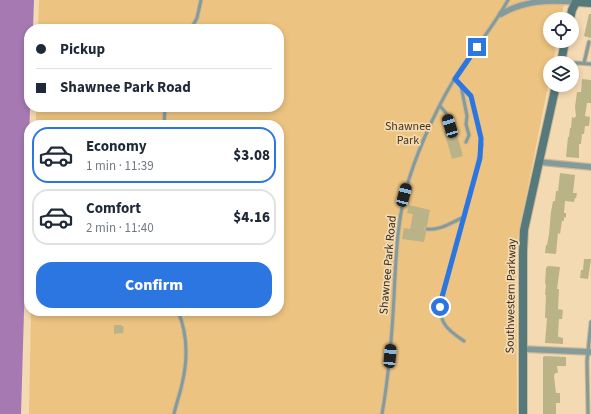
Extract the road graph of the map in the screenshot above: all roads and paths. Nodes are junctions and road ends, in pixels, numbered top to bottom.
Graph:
1 (201, 0) edge
2 (508, 0) edge
3 (536, 0) edge
4 (577, 1) edge
5 (591, 3) edge
6 (572, 12) edge
7 (501, 14) junction
8 (194, 24) edge
9 (589, 42) dead end
10 (579, 63) edge
11 (584, 63) junction
12 (591, 64) edge
13 (455, 79) junction
14 (461, 86) junction
15 (554, 92) edge
16 (440, 106) junction
17 (450, 126) dead end
18 (466, 142) dead end
19 (539, 162) junction
20 (591, 167) edge
21 (464, 216) junction
22 (427, 229) dead end
23 (180, 316) edge
24 (591, 322) edge
25 (464, 341) dead end
26 (523, 349) junction
27 (590, 352) edge
28 (174, 414) edge
29 (382, 414) edge
30 (523, 414) edge
31 (588, 414) edge

1 - 8 lane
2 - 7 lane, Shawnee Park Road
3 - 4 street
3 - 7 street
4 - 5 street
4 - 6 street
7 - 13 lane, Shawnee Park Road
9 - 11 lane
10 - 11 lane
11 - 12 lane
13 - 14 lane
13 - 16 lane, Shawnee Park Road
14 - 18 lane
14 - 21 lane
15 - 19 street, Southwestern Parkway
16 - 17 lane
16 - 29 lane, Shawnee Park Road
19 - 20 street
19 - 26 street, Southwestern Parkway
21 - 22 lane
21 - 25 lane
23 - 28 lane
24 - 27 lane
26 - 27 street
26 - 30 street, Southwestern Parkway
27 - 31 lane

